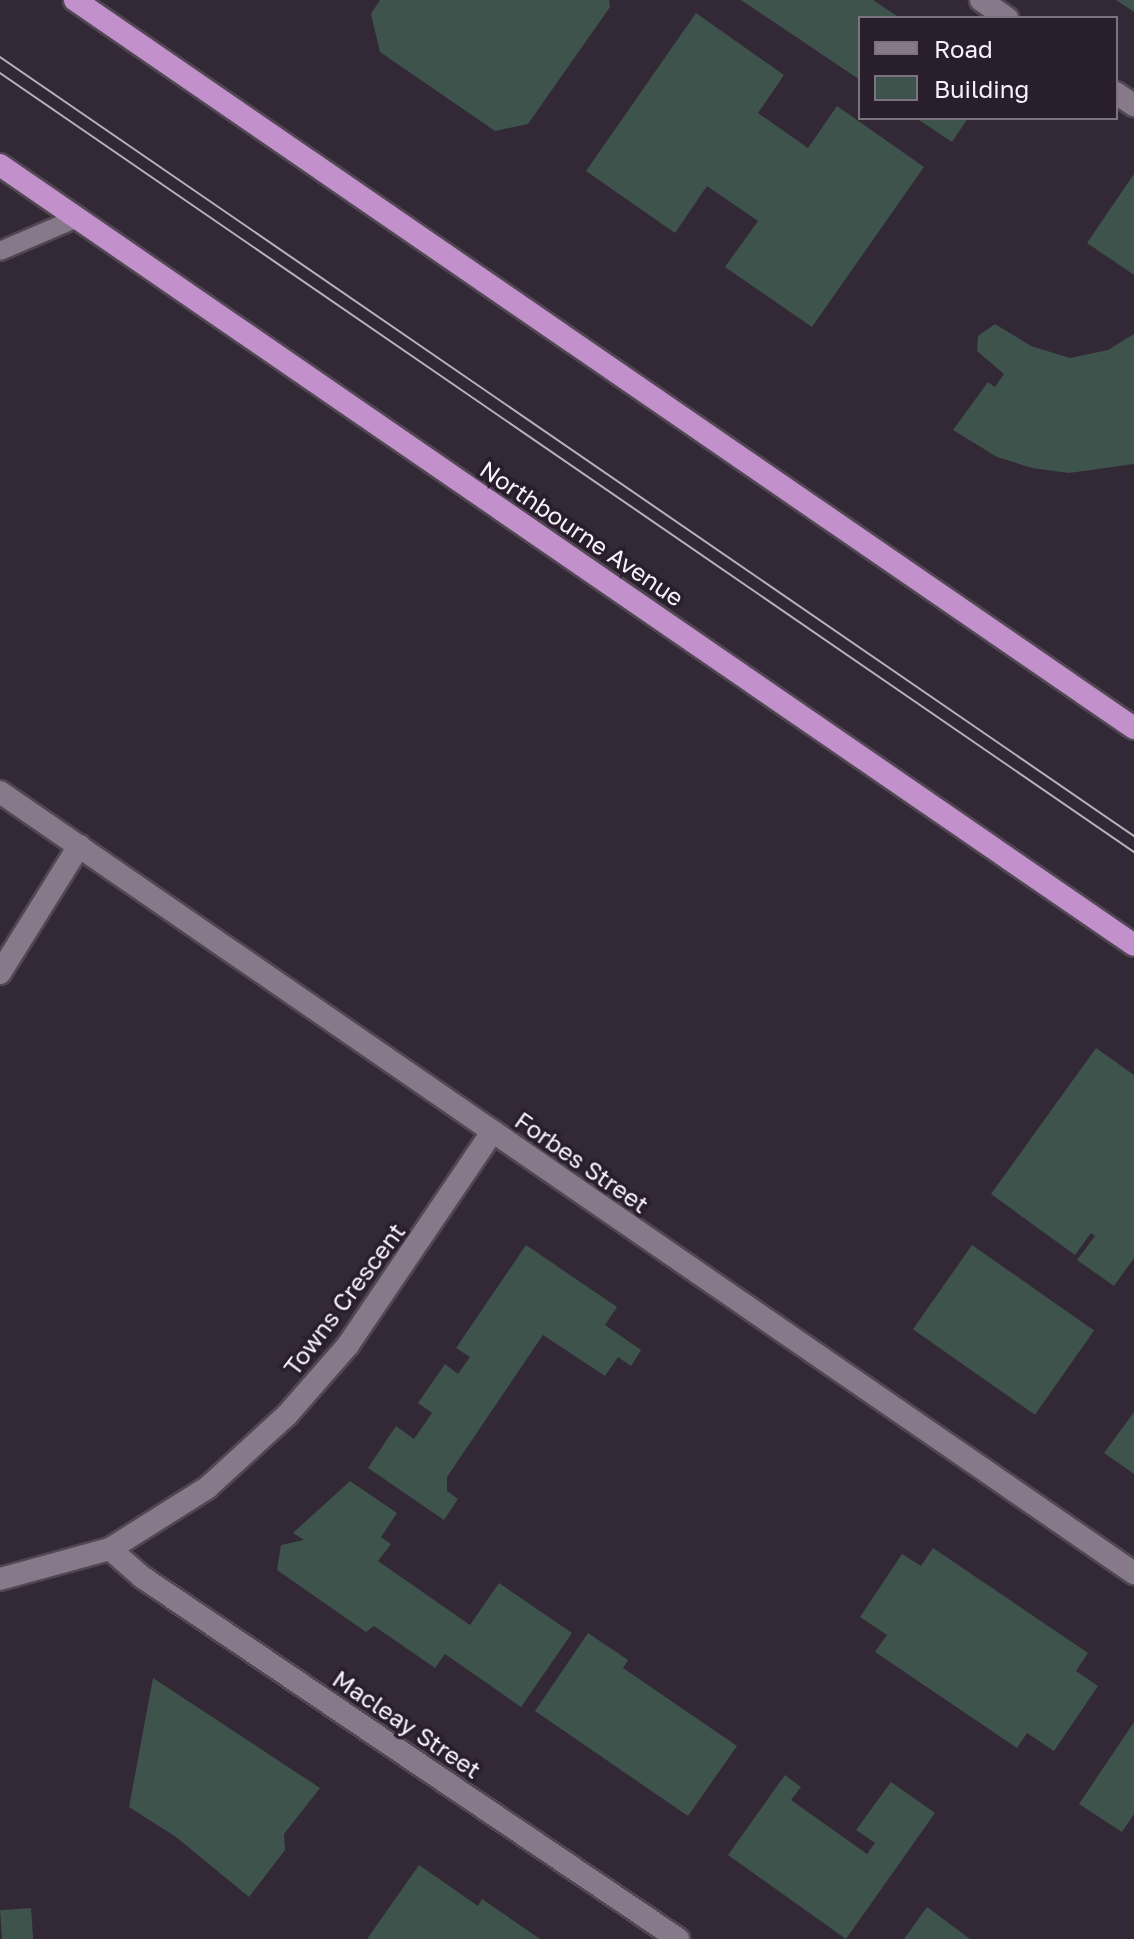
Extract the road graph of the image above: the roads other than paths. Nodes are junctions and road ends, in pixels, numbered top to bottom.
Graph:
1 (75, 0) edge
2 (981, 0) edge
3 (1004, 16) edge
4 (0, 165) edge
5 (77, 218) junction
6 (0, 251) edge
7 (1134, 728) edge
8 (0, 792) edge
9 (79, 846) junction
10 (1134, 945) edge
11 (0, 973) edge
12 (493, 1131) junction
13 (110, 1549) junction
14 (1134, 1573) edge
15 (0, 1579) edge
16 (678, 1939) edge

1 - 7 highway
2 - 3 street
4 - 5 highway, Northbourne Avenue
5 - 6 lane
5 - 10 highway, Northbourne Avenue
8 - 9 street, Forbes Street
9 - 11 street
9 - 12 street, Forbes Street
12 - 13 street, Towns Crescent
12 - 14 street, Forbes Street
13 - 15 street, Towns Crescent
13 - 16 street, Macleay Street

